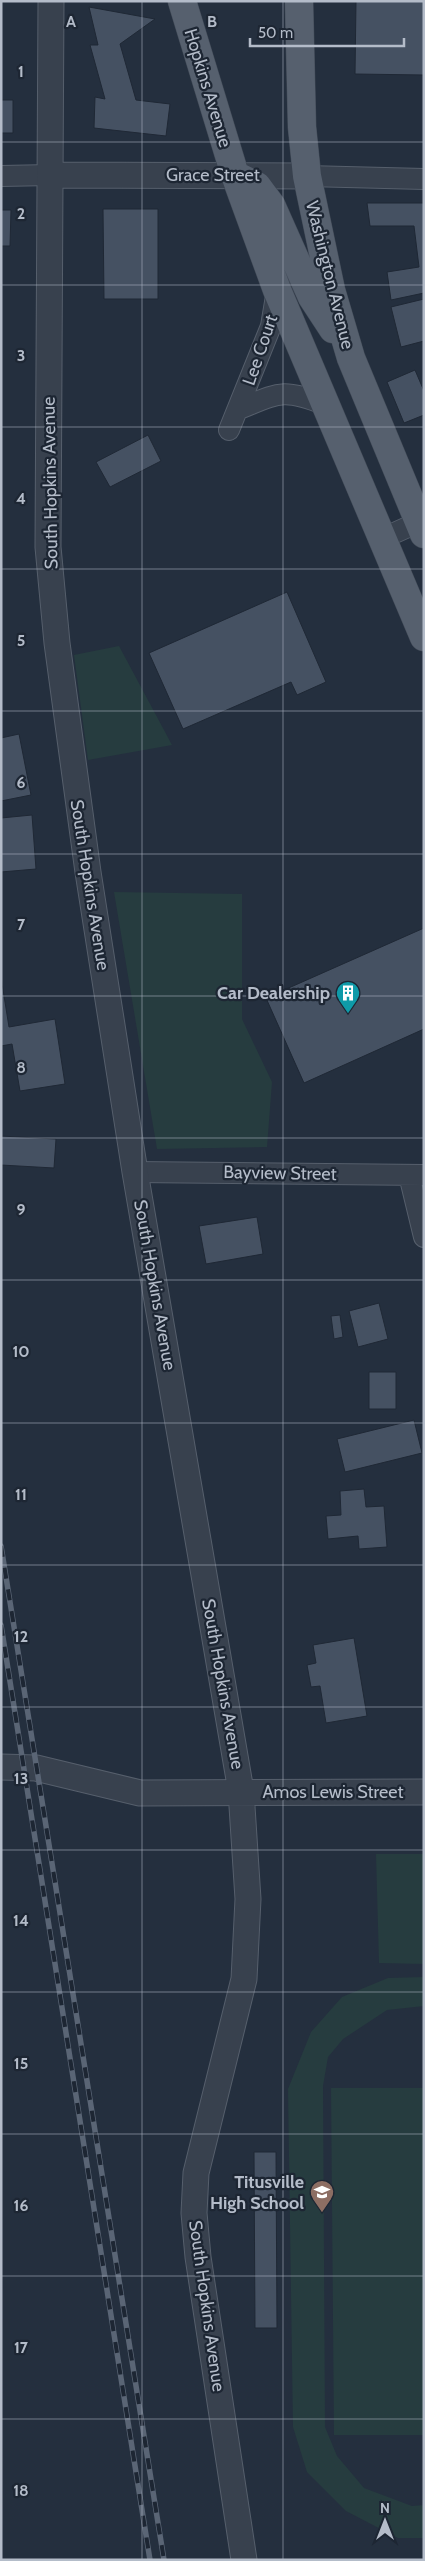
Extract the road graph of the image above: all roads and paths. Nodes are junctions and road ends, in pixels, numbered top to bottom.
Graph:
1 (51, 1) edge
2 (182, 1) edge
3 (299, 1) edge
4 (51, 175) junction
5 (235, 175) junction
6 (1, 176) edge
7 (307, 176) junction
8 (424, 179) edge
9 (277, 290) junction
10 (351, 358) junction
11 (324, 404) junction
12 (238, 408) junction
13 (229, 430) dead end
14 (421, 528) edge
15 (381, 539) junction
16 (424, 637) edge
17 (136, 1172) junction
18 (416, 1175) edge
19 (424, 1237) edge
20 (1, 1767) edge
21 (241, 1791) junction
22 (424, 1792) edge
23 (244, 2560) edge

1 - 4 street, South Hopkins Avenue
2 - 5 main road, Hopkins Avenue
3 - 7 main road, Washington Avenue
4 - 5 street, Grace Street
4 - 6 street, Grace Street
4 - 17 street, South Hopkins Avenue
5 - 7 street, Grace Street
5 - 9 main road
5 - 10 main road
7 - 8 street, Grace Street
7 - 10 main road, Washington Avenue
9 - 11 main road
9 - 12 street, Lee Court
10 - 14 main road, Washington Avenue
11 - 12 street, Lee Court
11 - 15 main road
12 - 13 street, Lee Court
14 - 15 street
15 - 16 main road
17 - 18 street, Bayview Street
17 - 21 street, South Hopkins Avenue
18 - 19 street
20 - 21 street, Amos Lewis Street
21 - 22 street, Amos Lewis Street
21 - 23 street, South Hopkins Avenue

